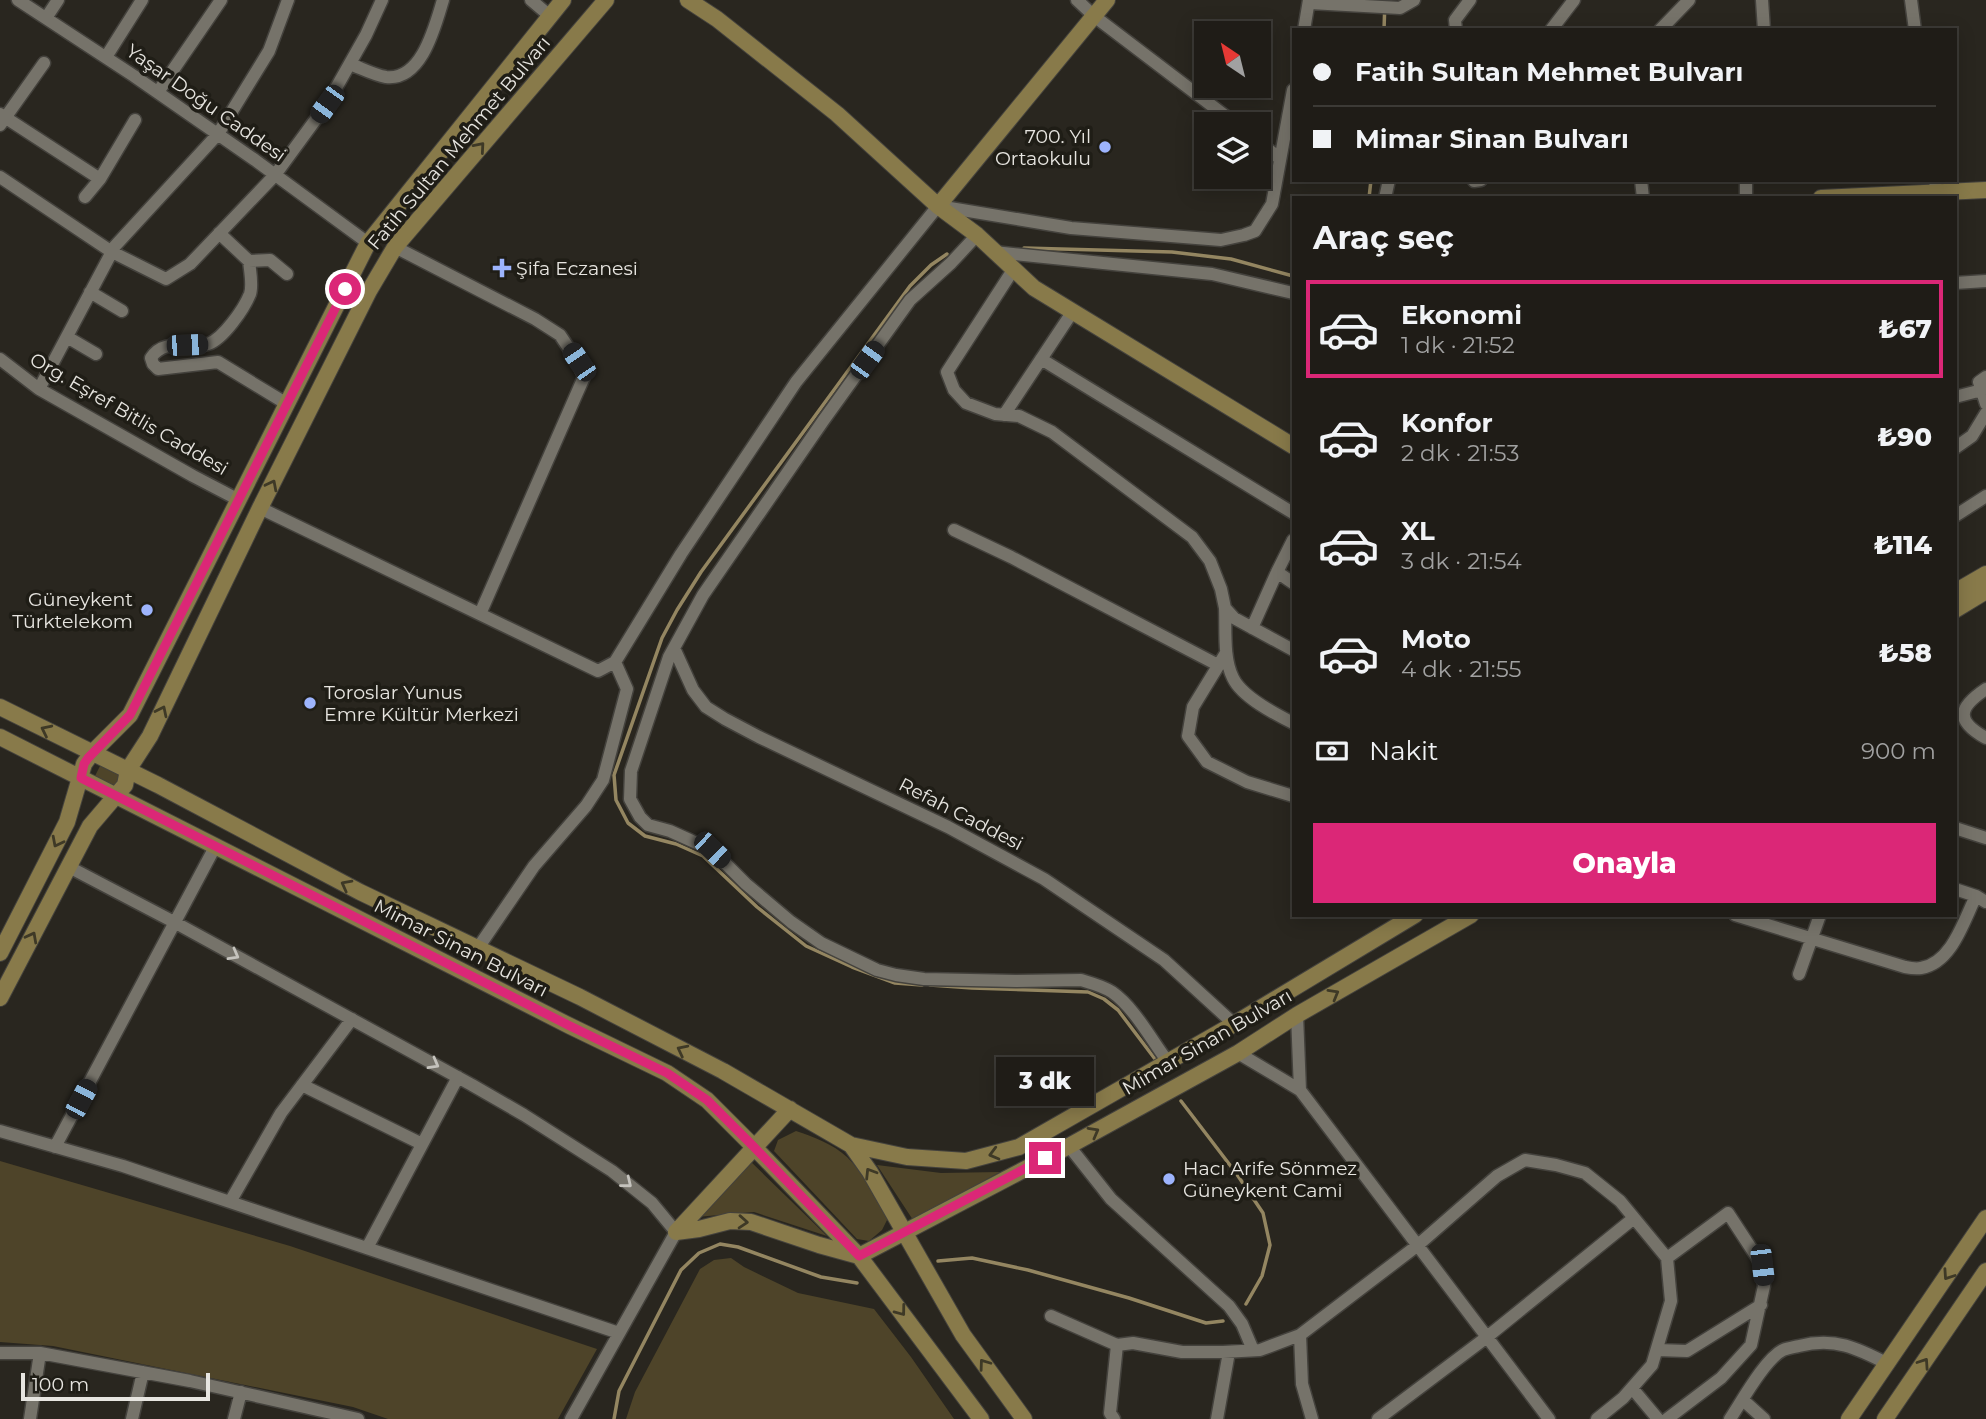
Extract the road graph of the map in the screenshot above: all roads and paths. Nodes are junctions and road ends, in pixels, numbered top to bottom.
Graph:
1 (18, 0) edge
2 (58, 0) edge
3 (142, 0) edge
4 (220, 0) edge
5 (288, 0) edge
6 (382, 0) edge
7 (443, 0) edge
8 (531, 0) edge
9 (563, 0) edge
10 (607, 0) edge
11 (688, 0) edge
12 (703, 0) edge
13 (1077, 0) edge
14 (1107, 0) edge
15 (1414, 0) edge
16 (1470, 0) edge
17 (1574, 0) edge
18 (1689, 0) edge
19 (1762, 0) edge
20 (1911, 0) edge
21 (1310, 2) edge
22 (1094, 16) junction
23 (551, 17) junction
24 (46, 18) junction
25 (717, 19) junction
26 (1304, 28) edge
27 (1456, 28) edge
28 (1553, 28) edge
29 (1662, 28) edge
30 (1764, 28) edge
31 (1915, 28) edge
32 (106, 57) junction
33 (44, 63) dead end
34 (350, 64) junction
35 (158, 92) junction
36 (1292, 95) edge
37 (1220, 112) edge
38 (2, 119) edge
39 (135, 120) dead end
40 (218, 134) junction
41 (1271, 152) edge
42 (1280, 159) junction
43 (275, 175) junction
44 (0, 177) edge
45 (100, 179) junction
46 (1936, 190) edge
47 (1986, 190) edge
48 (1850, 196) edge
49 (85, 197) dead end
50 (938, 206) junction
51 (219, 233) junction
52 (976, 236) junction
53 (368, 243) junction
54 (395, 247) junction
55 (994, 251) junction
56 (112, 252) junction
57 (249, 261) junction
58 (1013, 270) junction
59 (288, 274) dead end
60 (1986, 281) edge
61 (1957, 283) edge
62 (90, 292) junction
63 (1292, 293) edge
64 (122, 311) dead end
65 (1073, 312) junction
66 (67, 337) junction
67 (96, 354) dead end
68 (0, 359) edge
69 (1041, 359) junction
70 (1984, 383) edge
71 (39, 389) junction
72 (1957, 396) edge
73 (287, 404) junction
74 (1986, 404) edge
75 (1986, 413) edge
76 (1004, 415) junction
77 (1292, 445) edge
78 (1957, 446) edge
79 (1986, 496) edge
80 (239, 500) junction
81 (260, 508) junction
82 (1292, 512) edge
83 (1957, 515) edge
84 (954, 530) dead end
85 (1292, 542) edge
86 (1277, 572) junction
87 (1986, 574) edge
88 (1292, 582) edge
89 (1957, 591) edge
90 (1986, 591) edge
91 (1225, 608) junction
92 (1957, 609) edge
93 (480, 614) junction
94 (1252, 628) junction
95 (674, 648) junction
96 (1292, 649) edge
97 (1226, 653) junction
98 (615, 662) junction
99 (1218, 665) junction
100 (1986, 689) edge
101 (0, 707) edge
102 (1292, 722) edge
103 (0, 737) edge
104 (1986, 738) edge
105 (92, 753) junction
106 (128, 770) junction
107 (81, 778) junction
108 (114, 796) junction
109 (1292, 796) edge
110 (1957, 829) edge
111 (1986, 838) edge
112 (215, 847) junction
113 (69, 867) junction
114 (1957, 891) edge
115 (1981, 899) edge
116 (1412, 917) edge
117 (1467, 917) edge
118 (1741, 917) edge
119 (1818, 917) edge
120 (174, 922) junction
121 (1812, 939) junction
122 (478, 948) junction
123 (0, 953) edge
124 (1799, 974) dead end
125 (0, 998) edge
126 (1297, 1014) junction
127 (352, 1019) junction
128 (1234, 1024) junction
129 (1238, 1053) junction
130 (1168, 1062) junction
131 (458, 1077) junction
132 (302, 1084) junction
133 (1300, 1090) junction
134 (790, 1109) junction
135 (0, 1131) edge
136 (422, 1144) junction
137 (851, 1145) junction
138 (1069, 1146) junction
139 (55, 1147) junction
140 (754, 1147) junction
141 (230, 1202) junction
142 (1634, 1218) junction
143 (1986, 1218) edge
144 (676, 1232) junction
145 (904, 1232) junction
146 (1418, 1245) junction
147 (367, 1248) junction
148 (859, 1256) junction
149 (1667, 1258) junction
150 (1986, 1271) edge
151 (1760, 1305) junction
152 (1051, 1315) dead end
153 (619, 1333) junction
154 (1300, 1335) junction
155 (1487, 1337) junction
156 (1117, 1345) junction
157 (1253, 1350) junction
158 (1657, 1350) junction
159 (1229, 1352) junction
160 (0, 1353) edge
161 (40, 1353) junction
162 (1888, 1364) junction
163 (143, 1372) junction
164 (1632, 1388) junction
165 (241, 1392) junction
166 (1743, 1400) junction
167 (341, 1416) edge
168 (30, 1419) edge
169 (132, 1419) edge
170 (234, 1419) edge
171 (358, 1419) edge
172 (571, 1419) edge
173 (981, 1419) edge
174 (1024, 1419) edge
175 (1114, 1419) edge
176 (1217, 1419) edge
177 (1312, 1419) edge
178 (1378, 1419) edge
179 (1549, 1419) edge
180 (1597, 1419) edge
181 (1658, 1419) edge
182 (1667, 1419) edge
183 (1730, 1419) edge
184 (1764, 1419) edge
185 (1849, 1419) edge
186 (1885, 1419) edge

1 - 24 street, Yaşar Doğu Caddesi
2 - 24 street
3 - 32 street
4 - 35 street
5 - 40 street
6 - 34 street
7 - 34 street
8 - 23 street
9 - 23 main road, Fatih Sultan Mehmet Bulvarı
54 -> 10 main road, Fatih Sultan Mehmet Bulvarı
11 - 25 main road
12 - 25 main road
13 - 22 street
14 - 22 main road
15 - 21 street
16 - 27 street
17 - 28 street
18 - 29 street
19 - 30 street
20 - 31 street
21 - 26 street
22 - 37 street
22 - 50 main road
23 - 53 main road, Fatih Sultan Mehmet Bulvarı
24 - 32 street, Yaşar Doğu Caddesi
25 - 50 main road
32 - 35 street, Yaşar Doğu Caddesi
33 - 38 street
34 - 43 street
35 - 40 street, Yaşar Doğu Caddesi
36 - 42 street
38 - 45 street
39 - 45 street
40 - 43 street, Yaşar Doğu Caddesi
40 - 56 street
41 - 42 street
42 - 50 street
43 - 51 street
43 - 53 street, Yaşar Doğu Caddesi
44 - 56 street
45 - 49 street
46 - 47 main road
46 - 48 main road
50 - 52 main road
50 - 98 street
51 - 56 street
51 - 57 street
52 - 55 main road
52 - 95 street
53 - 73 main road, Fatih Sultan Mehmet Bulvarı
81 -> 54 main road, Fatih Sultan Mehmet Bulvarı
54 - 93 street
55 - 58 main road
55 - 63 street
56 - 62 street
57 - 59 street
57 - 73 street
58 - 65 main road
58 - 76 street
60 - 61 street
62 - 64 street
62 - 66 street
65 - 69 street
65 - 77 main road
66 - 67 street
66 - 71 street
68 - 71 street, Org. Eşref Bitlis Caddesi
69 - 76 street
69 - 82 street
70 - 72 street
70 - 74 street
71 - 80 street, Org. Eşref Bitlis Caddesi
73 - 80 main road, Fatih Sultan Mehmet Bulvarı
75 - 78 street
76 - 91 street
79 - 83 street
80 - 105 main road, Fatih Sultan Mehmet Bulvarı
81 - 93 street
106 -> 81 main road, Fatih Sultan Mehmet Bulvarı
84 - 99 street
85 - 86 street
86 - 88 street
86 - 94 street
87 - 89 main road
90 - 92 main road
91 - 94 street
91 - 97 street
93 - 98 street
94 - 96 street
95 - 128 street, Refah Caddesi
95 - 130 street
97 - 99 street
97 - 102 street
98 - 122 street
99 - 109 street
100 - 104 street
105 -> 101 main road, Mimar Sinan Bulvarı
103 - 107 main road, Mimar Sinan Bulvarı
105 - 106 main road, Mimar Sinan Bulvarı
105 - 107 main road
106 - 108 main road, Fatih Sultan Mehmet Bulvarı
122 -> 106 main road, Mimar Sinan Bulvarı
107 - 108 main road, Mimar Sinan Bulvarı
107 -> 123 main road
108 - 112 main road, Mimar Sinan Bulvarı
108 - 113 main road
110 - 111 street
112 - 120 street
112 - 140 main road, Mimar Sinan Bulvarı
113 - 120 street
125 -> 113 main road
114 - 115 street
115 - 121 street
116 - 128 main road, Mimar Sinan Bulvarı
126 -> 117 main road, Mimar Sinan Bulvarı
118 - 121 street
119 - 121 street
120 -> 127 street
120 - 139 street
121 - 124 street
134 -> 122 main road, Mimar Sinan Bulvarı
126 - 129 main road, Mimar Sinan Bulvarı
126 - 133 street
127 -> 131 street
127 - 132 street
128 - 130 main road, Mimar Sinan Bulvarı
129 - 133 street
138 -> 129 main road, Mimar Sinan Bulvarı
130 -> 137 main road, Mimar Sinan Bulvarı
131 - 136 street
131 -> 144 street
132 - 136 street
132 - 141 street
133 - 146 street
134 - 137 main road, Mimar Sinan Bulvarı
134 - 140 main road
135 - 139 street
136 - 147 street
145 -> 137 main road, Mimar Sinan Bulvarı
138 - 145 main road, Mimar Sinan Bulvarı
138 - 157 street
139 - 141 street
140 - 144 main road
140 - 148 main road, Mimar Sinan Bulvarı
141 - 147 street
142 - 146 street
142 - 149 street
142 - 155 street
143 -> 162 main road
144 -> 148 main road
144 - 153 street
145 - 148 main road
174 -> 145 main road
146 - 154 street
146 - 155 street
147 - 153 street
148 -> 173 main road, Mimar Sinan Bulvarı
149 - 151 street
149 - 158 street
186 -> 150 main road
151 - 158 street
151 - 182 street
152 - 156 street
153 - 172 street
154 - 157 street
154 - 177 street
155 - 178 street
155 - 179 street
156 - 159 street
156 - 175 street
157 - 159 street
158 - 164 street
159 - 176 street
160 - 161 street
161 - 163 street
161 - 168 street
162 - 166 street
162 - 185 main road
163 - 165 street
163 - 169 street
164 - 180 street
164 - 181 street
165 - 167 street
165 - 170 street
166 - 183 street
166 - 184 street
167 - 171 street

